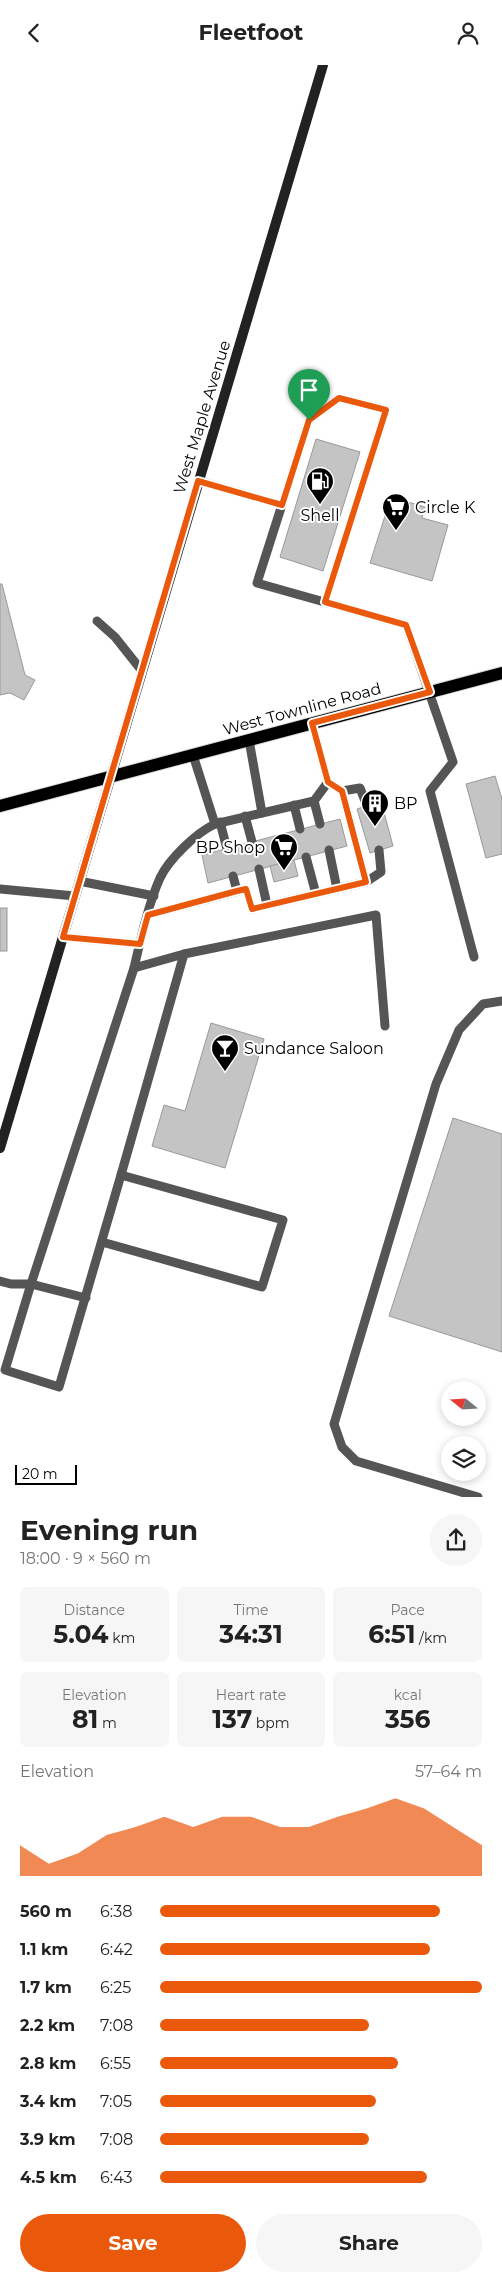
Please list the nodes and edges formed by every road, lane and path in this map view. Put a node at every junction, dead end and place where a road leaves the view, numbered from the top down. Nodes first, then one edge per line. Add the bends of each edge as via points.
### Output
1 (323, 65) edge
2 (198, 481) junction
3 (282, 505) junction
4 (325, 602) junction
5 (98, 621) dead end
6 (142, 671) junction
7 (502, 673) edge
8 (430, 692) junction
9 (312, 723) junction
10 (249, 740) junction
11 (193, 755) junction
12 (110, 777) junction
13 (328, 782) junction
14 (342, 791) junction
15 (314, 801) junction
16 (294, 805) junction
17 (0, 806) edge
18 (366, 806) dead end
19 (262, 813) junction
20 (245, 816) junction
21 (217, 823) junction
22 (320, 824) dead end
23 (300, 829) dead end
24 (252, 842) dead end
25 (227, 849) dead end
26 (328, 850) dead end
27 (379, 850) dead end
28 (306, 857) dead end
29 (259, 869) dead end
30 (233, 876) dead end
31 (79, 881) junction
32 (366, 882) junction
33 (0, 889) edge
34 (337, 889) junction
35 (237, 891) junction
36 (316, 894) junction
37 (75, 896) junction
38 (154, 896) junction
39 (267, 905) junction
40 (148, 915) junction
41 (63, 937) junction
42 (140, 944) junction
43 (184, 954) junction
44 (474, 957) dead end
45 (134, 967) junction
46 (502, 1001) edge
47 (385, 1026) dead end
48 (0, 1148) edge
49 (121, 1175) junction
50 (102, 1242) junction
51 (0, 1281) edge
52 (31, 1284) junction
53 (86, 1297) junction
54 (478, 1497) edge

1 - 2 main road, West Maple Avenue
2 - 3 lane
2 - 6 main road, West Maple Avenue
3 - 4 lane via 257,583
3 - 4 lane via 309,420 339,398 386,410
4 - 8 lane via 406,625
5 - 6 lane
6 - 12 main road, West Maple Avenue
7 - 8 main road, West Townline Road
8 - 9 main road, West Townline Road
8 - 44 lane via 453,762 430,791
9 - 10 main road, West Townline Road
9 - 13 lane
10 - 11 main road, West Townline Road
10 - 19 lane
11 - 12 main road, West Townline Road
11 - 21 lane
12 - 17 main road, West Townline Road
12 - 31 main road, West Maple Avenue
13 - 14 lane
13 - 15 lane
14 - 18 lane via 360,788
14 - 32 lane
15 - 16 lane
15 - 22 lane
16 - 19 lane
16 - 23 lane
19 - 20 lane
20 - 21 lane
20 - 24 lane
21 - 25 lane
21 - 38 lane via 203,829 181,851 160,876
26 - 34 lane
27 - 32 lane via 381,872
28 - 36 lane
29 - 39 lane
30 - 35 lane
31 - 37 main road, West Maple Avenue
31 - 38 lane
32 - 34 lane
33 - 37 lane
34 - 36 lane
35 - 39 lane via 246,889 252,909
35 - 40 lane
36 - 39 lane
37 - 41 main road, West Maple Avenue
38 - 40 lane
40 - 42 lane
41 - 42 lane
41 - 48 main road, West Maple Avenue
42 - 45 lane
43 - 45 lane
43 - 47 lane via 376,915
43 - 49 lane
45 - 52 lane
46 - 54 lane via 482,1004 459,1030 436,1083 334,1424 342,1447 356,1461
49 - 50 lane
49 - 50 lane via 283,1220 262,1287
50 - 53 lane
51 - 52 lane
52 - 53 lane
52 - 53 lane via 5,1370 59,1387

